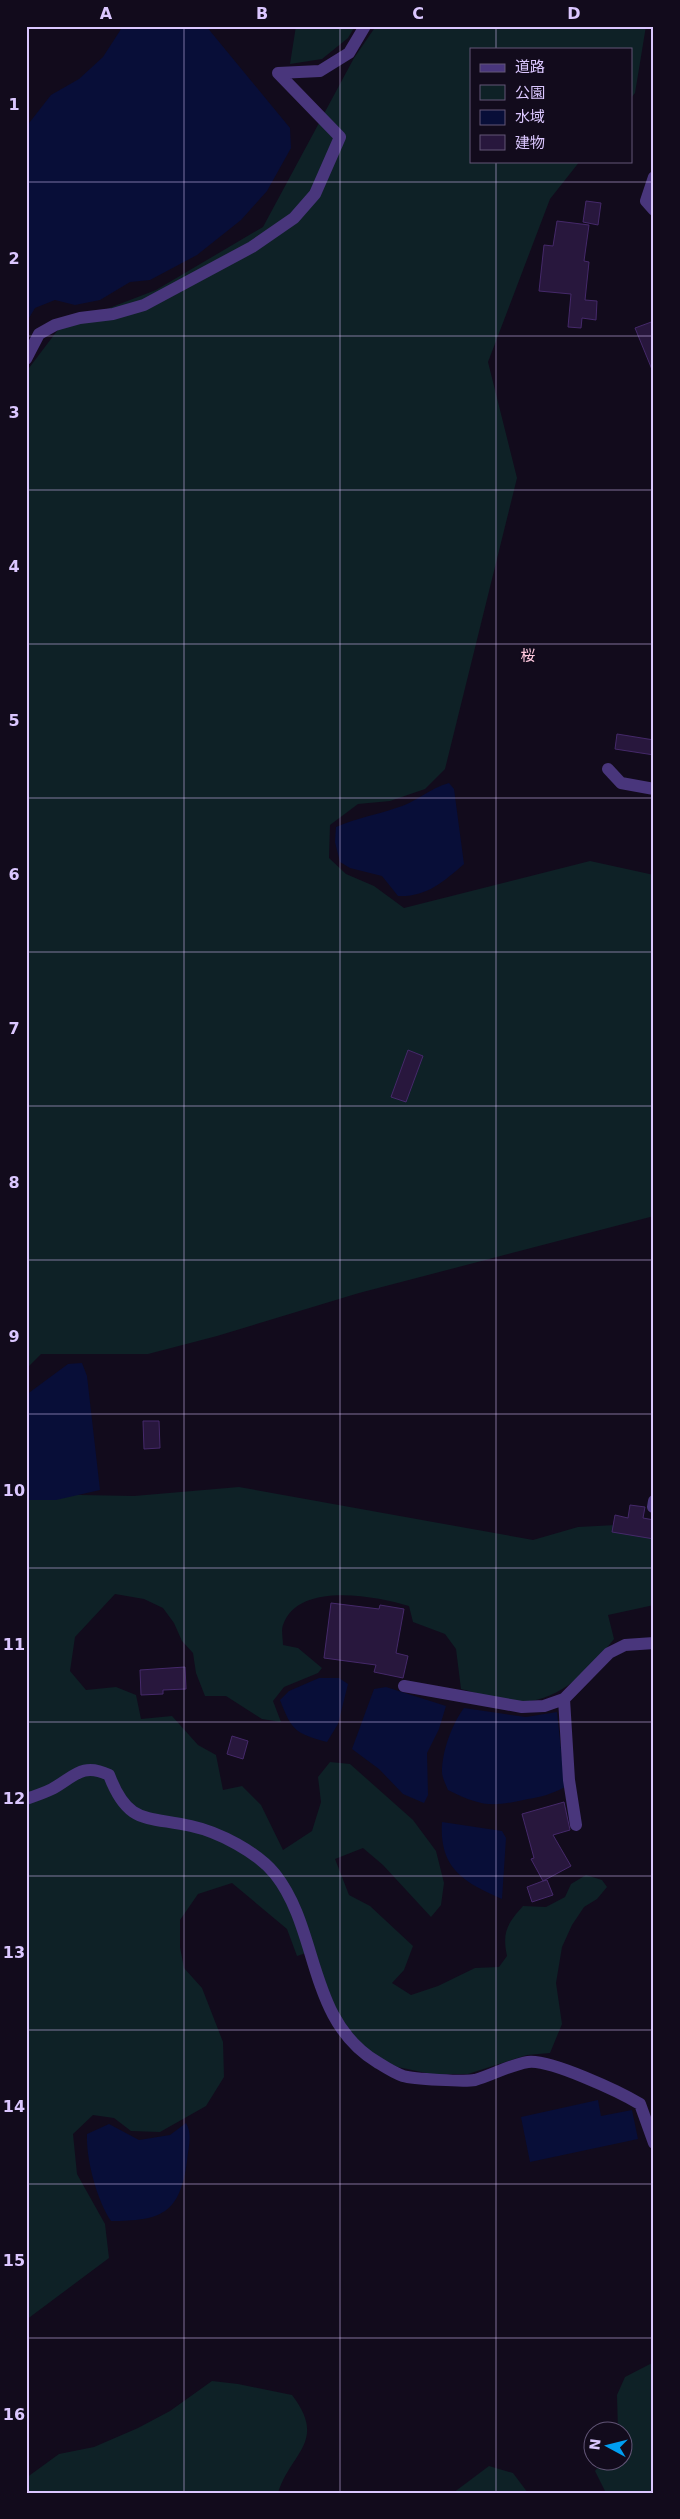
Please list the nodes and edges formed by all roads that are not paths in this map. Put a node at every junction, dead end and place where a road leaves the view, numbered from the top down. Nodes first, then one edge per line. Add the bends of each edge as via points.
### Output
1 (365, 26) edge
2 (654, 177) edge
3 (654, 210) edge
4 (26, 359) edge
5 (608, 769) dead end
6 (654, 789) edge
7 (654, 1643) edge
8 (404, 1686) dead end
9 (564, 1699) junction
10 (26, 1799) edge
11 (576, 1825) dead end
12 (654, 2144) edge

1 - 4 street via 349,53 320,71 278,73 340,137 315,194 294,218 252,247 144,305 55,325 39,334
2 - 3 street via 646,201
5 - 6 street via 621,783
7 - 9 street via 625,1645 609,1653
8 - 9 street via 522,1708 544,1706
9 - 11 street via 569,1780
10 - 12 street via 52,1789 77,1771 97,1769 109,1775 118,1798 141,1818 192,1826 220,1836 268,1865 286,1888 296,1910 318,1982 337,2023 362,2053 385,2067 403,2076 474,2080 502,2068 530,2062 569,2072 620,2092 640,2104

